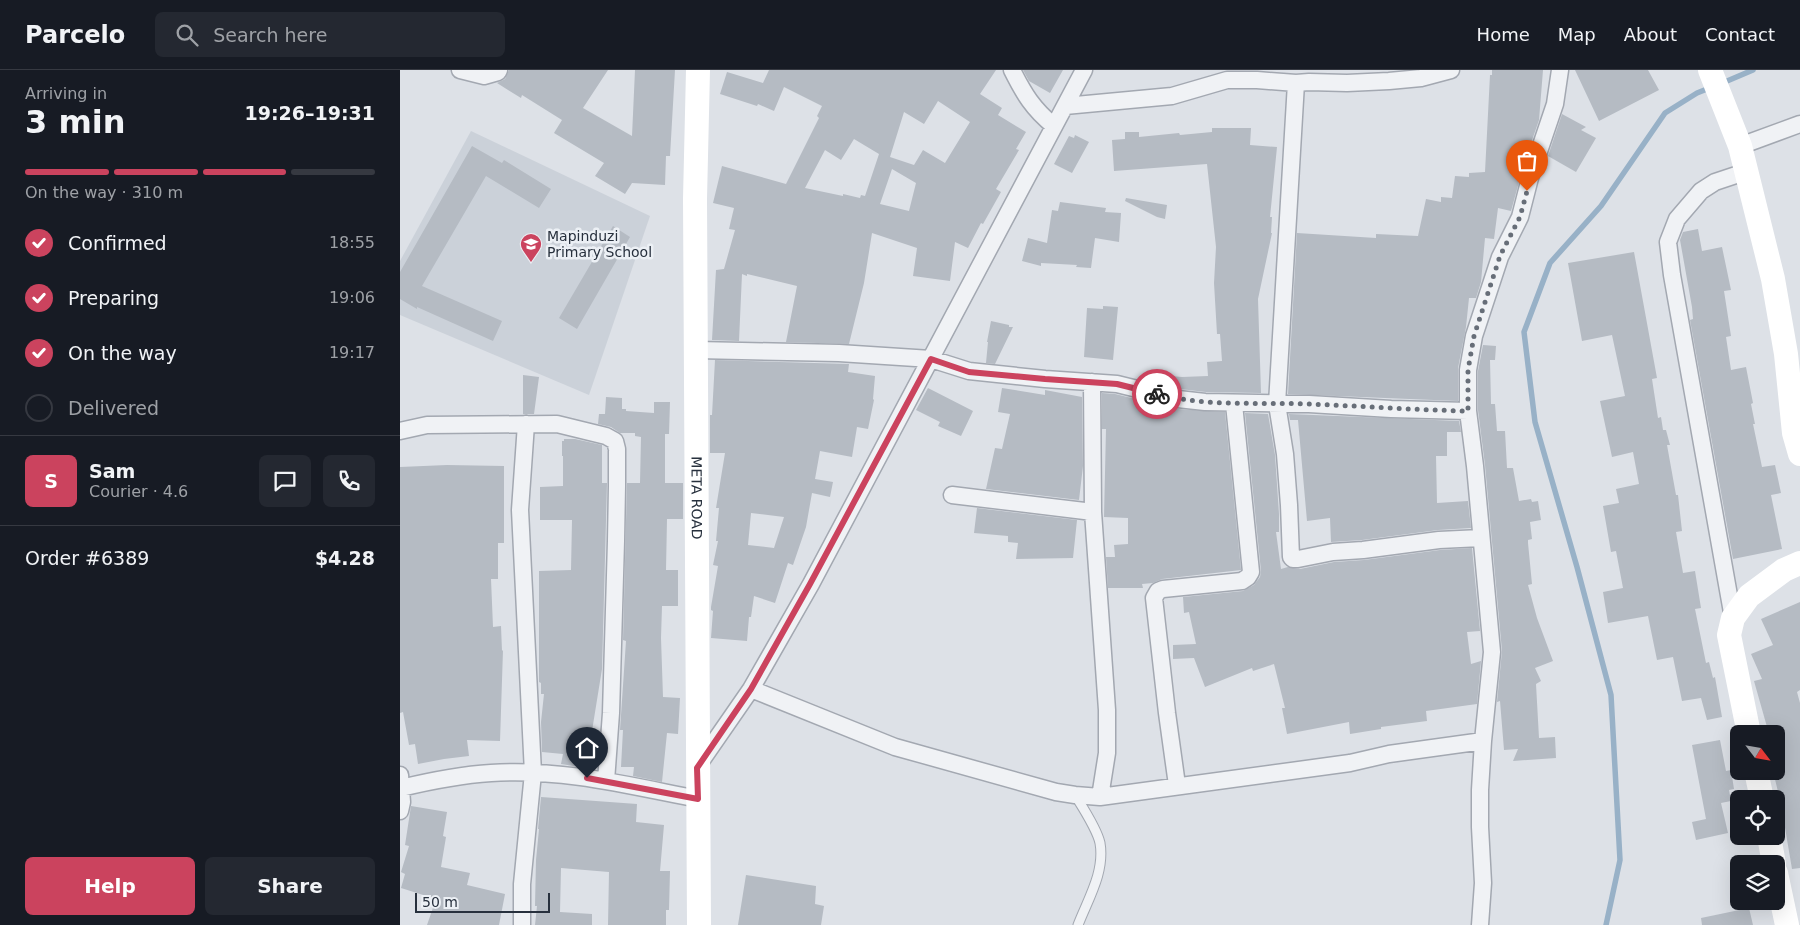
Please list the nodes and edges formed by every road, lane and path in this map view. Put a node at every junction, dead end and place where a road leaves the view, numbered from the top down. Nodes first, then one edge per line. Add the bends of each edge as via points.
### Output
1 (460, 70) edge
2 (499, 70) edge
3 (698, 70) edge
4 (1012, 70) edge
5 (1084, 70) edge
6 (1451, 70) edge
7 (1560, 70) edge
8 (1710, 70) edge
9 (1296, 83) junction
10 (1065, 106) junction
11 (1800, 124) edge
12 (1054, 126) junction
13 (1740, 146) junction
14 (1748, 171) junction
15 (696, 350) junction
16 (931, 359) junction
17 (1092, 382) junction
18 (1234, 404) junction
19 (1277, 404) junction
20 (1468, 411) junction
21 (526, 424) junction
22 (400, 431) edge
23 (1800, 454) edge
24 (952, 495) dead end
25 (1093, 512) junction
26 (1481, 538) junction
27 (1800, 563) edge
28 (1733, 618) junction
29 (751, 689) junction
30 (1747, 725) edge
31 (1483, 741) junction
32 (697, 768) junction
33 (533, 773) junction
34 (606, 781) junction
35 (400, 782) edge
36 (1177, 785) junction
37 (1075, 795) junction
38 (1100, 797) junction
39 (698, 799) junction
40 (400, 811) edge
41 (1785, 910) edge
42 (522, 925) edge
43 (699, 925) edge
44 (1078, 925) edge
45 (1480, 925) edge
46 (1788, 925) edge

1 - 2 street via 484,76
3 - 15 street, META ROAD
4 - 12 street via 1038,113
5 - 10 street
6 - 9 street via 1421,78 1389,81
7 - 20 street via 1555,104 1520,217 1500,256 1474,336 1468,370
8 - 13 street
9 - 10 street via 1226,80 1172,96
9 - 19 street
10 - 12 street
11 - 13 street
12 - 16 street
13 - 14 street
14 - 23 street via 1773,279 1786,354 1794,433
14 - 28 street via 1715,182 1701,191 1677,219 1668,242
15 - 16 street
15 - 32 street, META ROAD
16 - 17 street via 969,372
16 - 29 street
17 - 18 street via 1128,386 1178,399
17 - 25 street
18 - 19 street
18 - 36 street via 1251,572 1242,581 1158,590 1154,598
19 - 20 street
19 - 26 street via 1285,454 1293,559 1439,540
20 - 26 street
21 - 22 street via 427,425
21 - 33 street via 520,510
21 - 34 street via 557,424 606,436 615,442 617,450 611,713
24 - 25 street
25 - 38 street via 1107,710 1107,753
26 - 31 street via 1492,652
27 - 28 street via 1784,570 1749,596
28 - 30 street via 1729,635
29 - 32 street
29 - 37 street via 895,747
31 - 36 street via 1350,763
31 - 45 street
32 - 39 street, META ROAD
33 - 34 street
33 - 35 street via 492,773
33 - 42 street via 522,884
34 - 39 street
35 - 40 street
36 - 38 street
37 - 38 street
37 - 44 lane via 1100,842 1101,868
39 - 43 street, META ROAD
41 - 46 street

